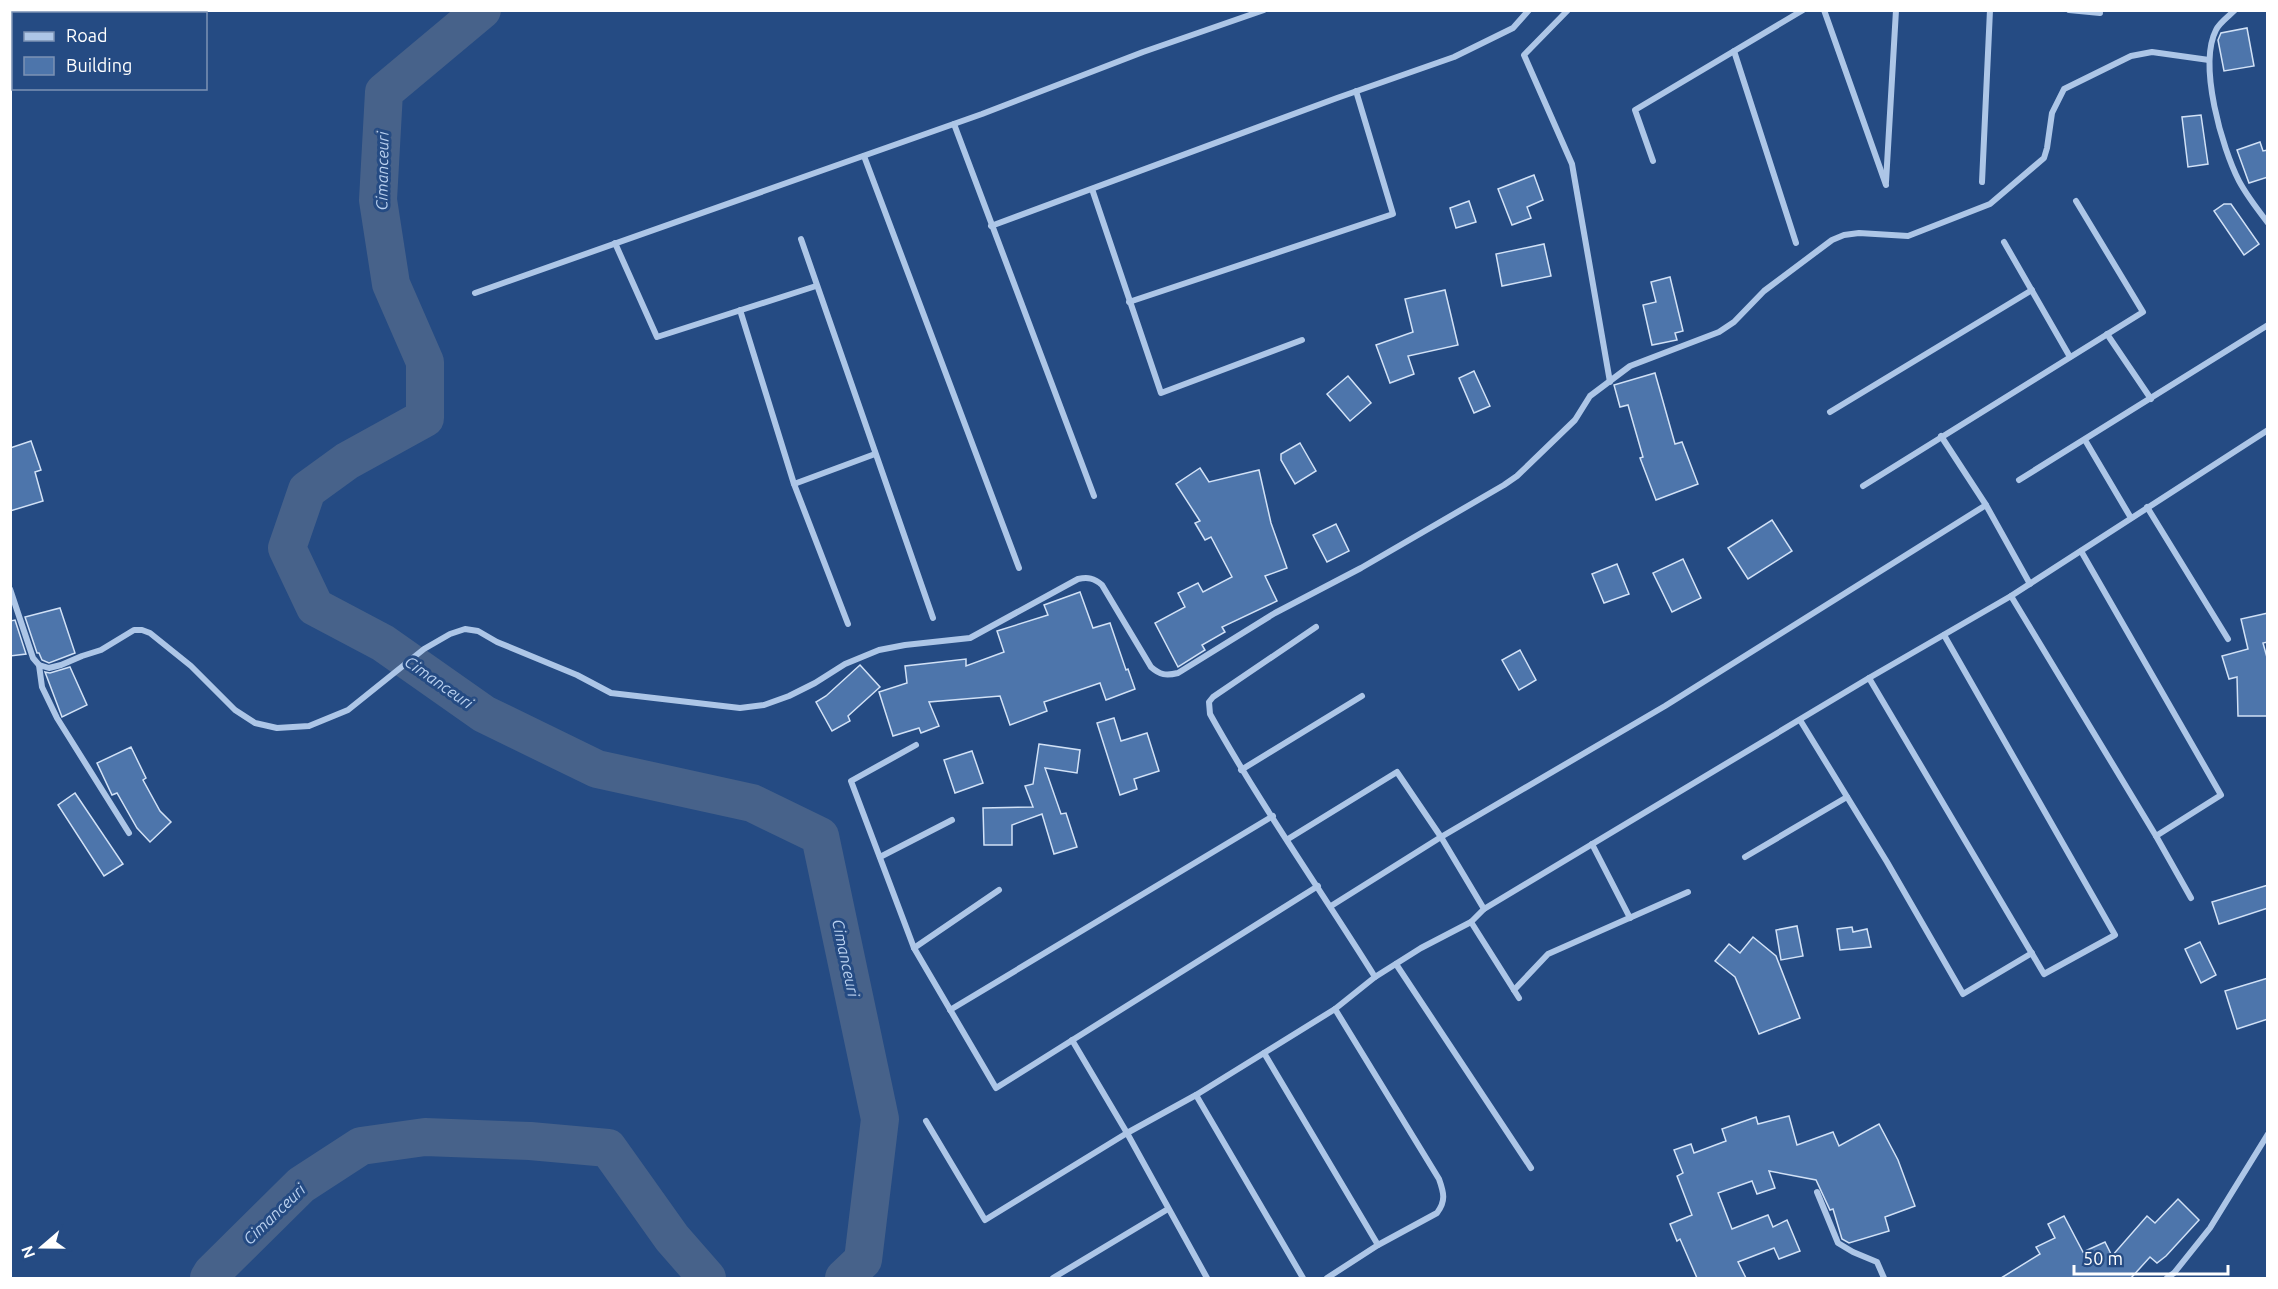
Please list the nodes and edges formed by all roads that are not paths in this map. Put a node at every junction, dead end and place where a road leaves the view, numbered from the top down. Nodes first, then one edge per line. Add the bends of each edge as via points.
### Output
1 (1264, 10) edge
2 (1529, 10) edge
3 (1568, 10) edge
4 (1803, 10) edge
5 (1824, 10) edge
6 (1896, 10) edge
7 (1990, 10) edge
8 (2069, 10) edge
9 (2235, 10) edge
10 (2100, 13) dead end
11 (1734, 51) junction
12 (2209, 60) junction
13 (1356, 91) junction
14 (954, 124) junction
15 (864, 156) junction
16 (1653, 161) dead end
17 (1982, 182) dead end
18 (1092, 189) junction
19 (2076, 201) dead end
20 (2268, 223) edge
21 (991, 225) junction
22 (801, 238) dead end
23 (2004, 242) dead end
24 (615, 243) junction
25 (1796, 243) dead end
26 (816, 286) junction
27 (2032, 290) junction
28 (475, 293) dead end
29 (1129, 302) junction
30 (740, 310) junction
31 (2268, 325) edge
32 (2107, 334) junction
33 (1302, 340) dead end
34 (2070, 357) junction
35 (1610, 382) junction
36 (2151, 399) junction
37 (1830, 412) dead end
38 (2268, 430) edge
39 (1941, 436) junction
40 (2085, 440) junction
41 (876, 454) junction
42 (2019, 480) dead end
43 (794, 484) junction
44 (1863, 486) dead end
45 (1094, 496) dead end
46 (1986, 505) junction
47 (2147, 507) junction
48 (2132, 518) junction
49 (2081, 551) junction
50 (1019, 568) dead end
51 (2030, 584) junction
52 (10, 589) edge
53 (2011, 596) junction
54 (933, 618) dead end
55 (848, 624) dead end
56 (1316, 627) dead end
57 (1944, 635) junction
58 (2228, 639) dead end
59 (39, 665) junction
60 (1869, 678) junction
61 (1362, 696) dead end
62 (1800, 720) junction
63 (916, 745) dead end
64 (1241, 770) junction
65 (1847, 797) junction
66 (1273, 816) junction
67 (952, 820) dead end
68 (129, 833) dead end
69 (2156, 836) junction
70 (1441, 837) junction
71 (1287, 838) junction
72 (1592, 844) junction
73 (880, 857) junction
74 (1745, 857) dead end
75 (1318, 886) junction
76 (999, 890) dead end
77 (1688, 892) dead end
78 (2191, 898) dead end
79 (1331, 906) junction
80 (1484, 909) junction
81 (1630, 918) junction
82 (1471, 922) junction
83 (914, 948) junction
84 (2032, 953) junction
85 (1396, 964) junction
86 (1375, 976) junction
87 (1514, 990) junction
88 (1519, 998) dead end
89 (1335, 1009) junction
90 (950, 1010) junction
91 (1072, 1040) junction
92 (1264, 1053) junction
93 (1196, 1095) junction
94 (926, 1121) dead end
95 (1127, 1133) junction
96 (2268, 1134) edge
97 (1531, 1168) dead end
98 (1817, 1192) dead end
99 (1168, 1209) junction
100 (1378, 1245) junction
101 (1053, 1278) edge
102 (1206, 1278) edge
103 (1303, 1278) edge
104 (1327, 1278) edge
105 (1884, 1278) edge
106 (2167, 1278) edge

1 - 14 street
2 - 13 street via 1513,28 1454,57
3 - 35 street via 1524,55 1572,164
4 - 11 street
5 - 6 street via 1886,185
7 - 17 street
8 - 10 street
9 - 12 street via 2216,29
11 - 16 street via 1635,110
11 - 25 street
12 - 20 street via 2215,105 2239,181
12 - 35 street via 2152,52 2131,56 2064,89 2052,113 2044,158 1989,204 1908,236 1859,233 1832,240 1764,291 1719,332 1630,366
13 - 18 street
13 - 29 street via 1393,213
14 - 15 street
14 - 21 street
15 - 24 street
15 - 50 street
18 - 21 street
18 - 29 street
19 - 32 street via 2143,312
21 - 45 street
22 - 26 street
23 - 27 street
24 - 28 street
24 - 30 street via 657,337
26 - 30 street
26 - 41 street
27 - 34 street
27 - 37 street
29 - 33 street via 1161,393
30 - 43 street
31 - 36 street
32 - 34 street
32 - 36 street
34 - 39 street
35 - 59 street via 1590,396 1575,420 1504,485 1168,676 1151,668 1102,585 1085,578 976,636 879,650 845,664 789,696 765,705 740,708 611,693 478,631 465,629 424,649 357,703 309,726 277,728 255,723 191,666 142,630 134,630 100,651 61,665
36 - 40 street
38 - 47 street
39 - 44 street
39 - 46 street
40 - 42 street
40 - 48 street
41 - 43 street
41 - 54 street
43 - 55 street
46 - 51 street
46 - 70 street via 1665,706
47 - 48 street
47 - 58 street
48 - 49 street
49 - 51 street
49 - 69 street via 2221,795
51 - 53 street
52 - 59 street via 33,658
53 - 57 street
53 - 69 street
56 - 64 street via 1209,702 1209,714
57 - 60 street
57 - 84 street via 2115,935 2044,974
59 - 68 street via 42,687 57,718
60 - 62 street
60 - 84 street
61 - 64 street
62 - 65 street
62 - 72 street
63 - 73 street via 851,781
64 - 66 street
65 - 74 street
65 - 84 street via 1963,994
66 - 71 street
66 - 90 street
67 - 73 street
69 - 78 street
70 - 71 street via 1397,772
70 - 79 street
70 - 80 street
71 - 75 street
72 - 80 street
72 - 81 street
73 - 83 street
75 - 79 street
75 - 91 street
76 - 83 street
77 - 81 street
79 - 86 street
80 - 82 street
81 - 87 street via 1548,954
82 - 85 street
82 - 87 street
83 - 90 street
85 - 86 street
85 - 97 street
86 - 89 street
87 - 88 street
89 - 92 street
89 - 100 street via 1444,1193 1437,1213
90 - 91 street via 996,1088
91 - 95 street
92 - 93 street
92 - 100 street
93 - 95 street
93 - 103 street
94 - 95 street via 985,1220
95 - 99 street
96 - 106 street via 2210,1228
98 - 105 street via 1838,1244 1877,1262
99 - 101 street
99 - 102 street
100 - 104 street

